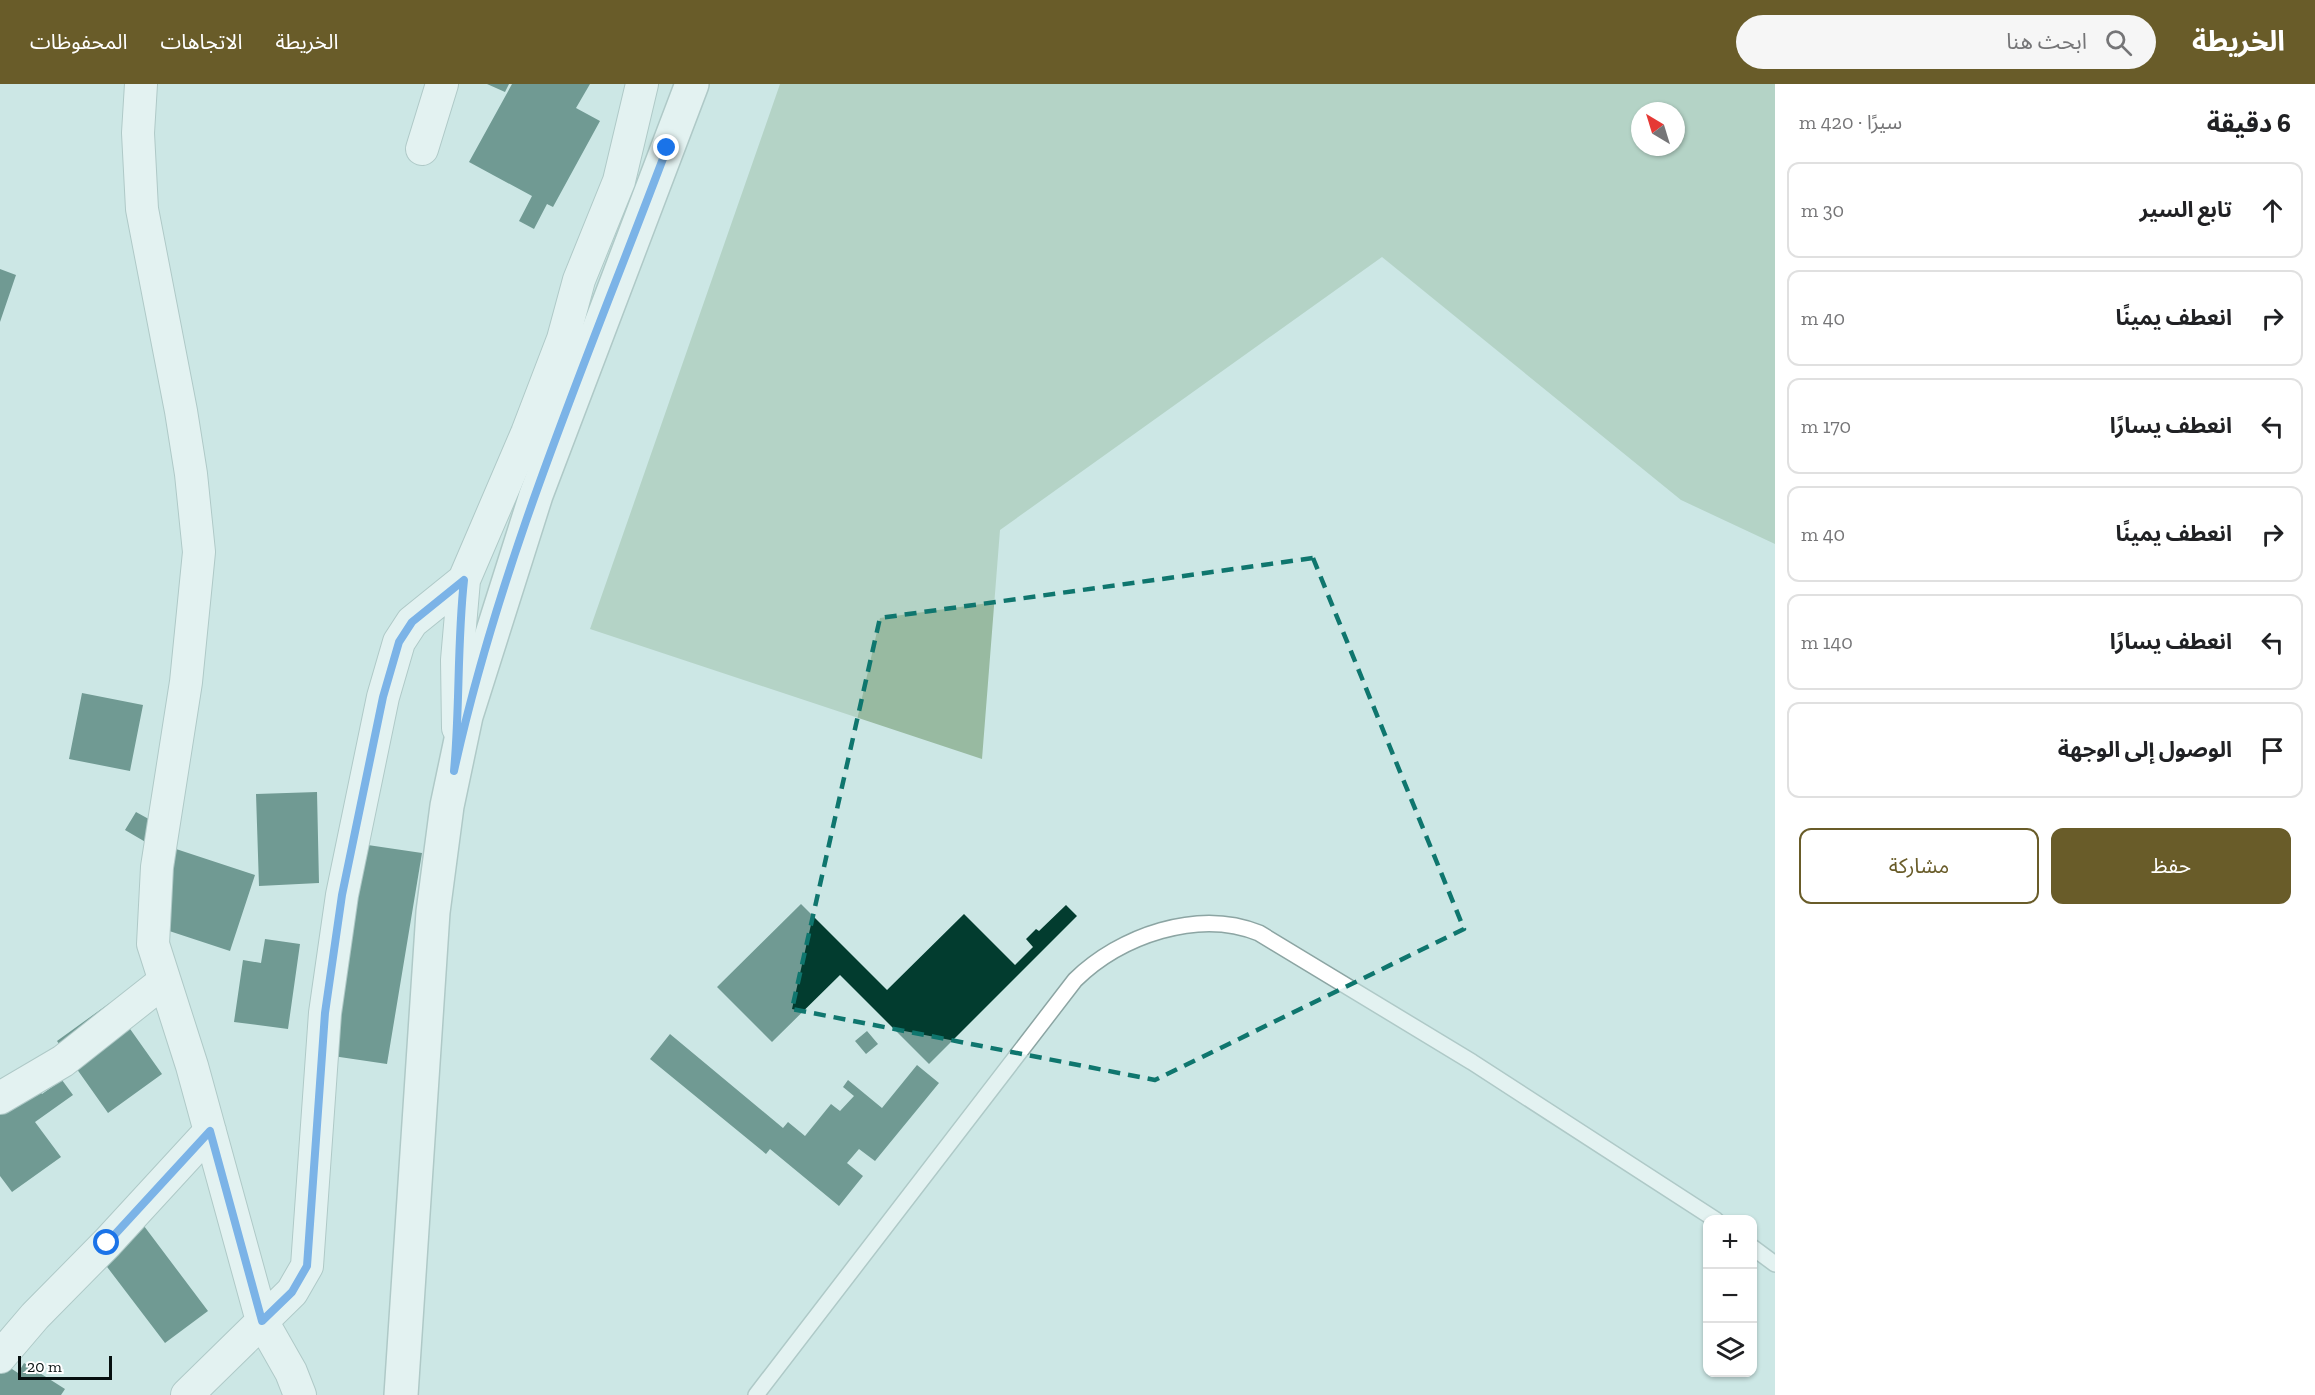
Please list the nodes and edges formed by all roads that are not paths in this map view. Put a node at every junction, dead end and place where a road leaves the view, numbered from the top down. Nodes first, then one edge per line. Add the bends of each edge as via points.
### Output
1 (141, 84) edge
2 (442, 84) edge
3 (642, 84) edge
4 (692, 84) edge
5 (422, 149) dead end
6 (464, 580) junction
7 (454, 771) junction
8 (163, 982) junction
9 (0, 1098) edge
10 (210, 1131) junction
11 (1708, 1215) edge
12 (1757, 1251) edge
13 (1775, 1264) edge
14 (262, 1321) junction
15 (0, 1357) edge
16 (187, 1395) edge
17 (300, 1395) edge
18 (401, 1395) edge
19 (756, 1395) edge

1 - 8 street via 138,133 142,209 166,319 199,552 186,682 153,912 153,944
2 - 5 street
3 - 6 street via 619,182 579,280 527,433
4 - 7 main road via 536,495 466,716
6 - 7 street
6 - 14 street via 412,622 399,642 383,697 342,895 325,1013 307,1266 292,1292
7 - 18 main road via 434,912
8 - 9 street via 63,1061
8 - 10 street
10 - 14 street
10 - 15 street
11 - 19 lane via 1472,1062 1258,933 1227,924 1184,926 1119,947 1075,980
12 - 13 lane
14 - 16 street
14 - 17 street

